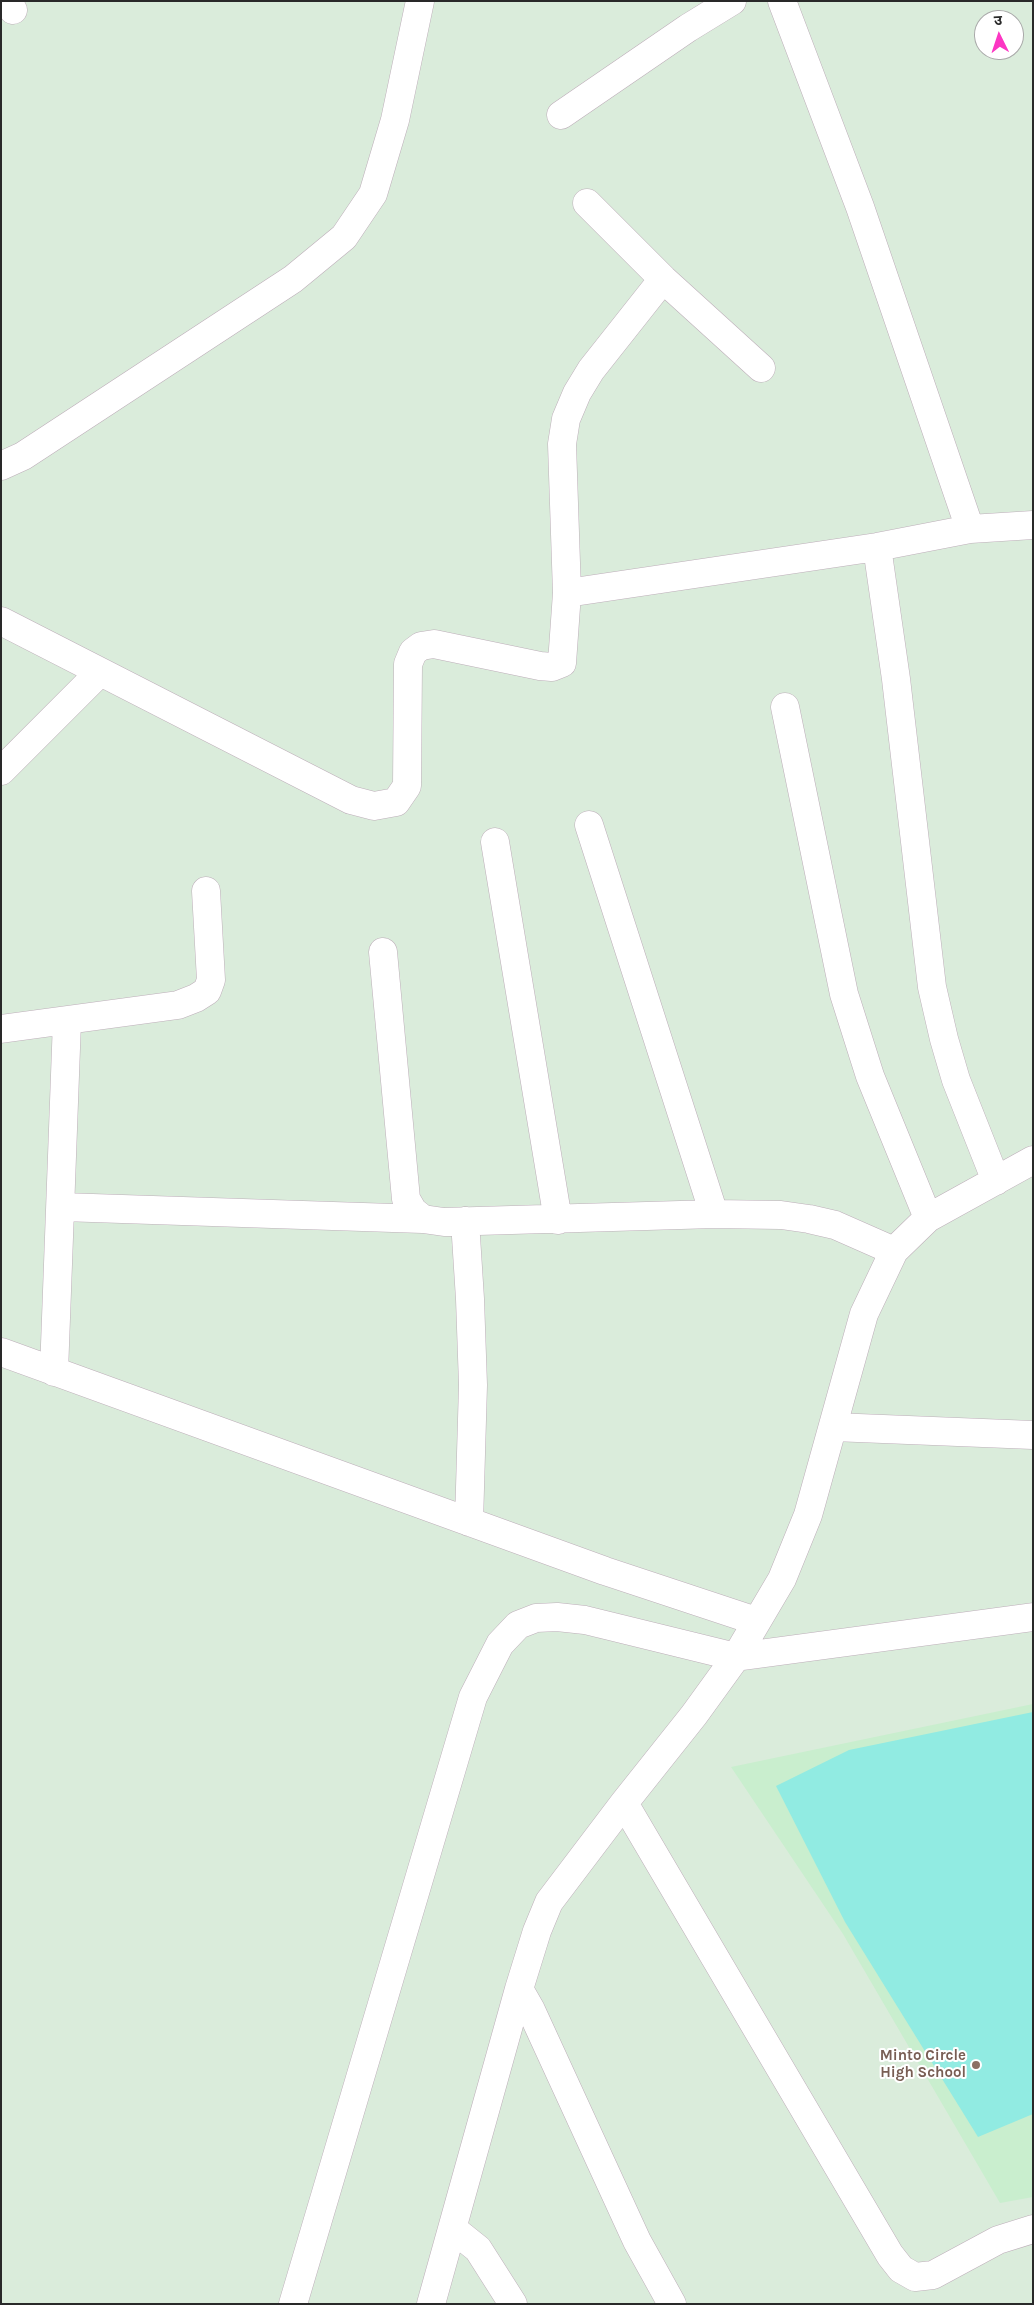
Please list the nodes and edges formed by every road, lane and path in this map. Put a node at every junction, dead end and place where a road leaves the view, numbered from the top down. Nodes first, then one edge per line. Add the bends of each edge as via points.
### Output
1 (420, 1) edge
2 (732, 1) edge
3 (782, 1) edge
4 (561, 115) dead end
5 (587, 203) dead end
6 (664, 279) junction
7 (761, 368) dead end
8 (1, 466) edge
9 (1033, 525) edge
10 (970, 529) junction
11 (877, 547) junction
12 (567, 593) junction
13 (1, 622) edge
14 (99, 673) junction
15 (785, 707) dead end
16 (1, 770) edge
17 (589, 825) dead end
18 (495, 842) dead end
19 (206, 891) dead end
20 (383, 952) dead end
21 (67, 1021) junction
22 (1, 1029) edge
23 (1033, 1160) edge
24 (996, 1181) junction
25 (62, 1207) junction
26 (714, 1214) junction
27 (928, 1218) junction
28 (423, 1219) junction
29 (558, 1220) junction
30 (465, 1222) junction
31 (894, 1250) junction
32 (1, 1352) edge
33 (54, 1372) junction
34 (833, 1427) junction
35 (1033, 1435) edge
36 (469, 1522) junction
37 (1033, 1617) edge
38 (756, 1621) junction
39 (736, 1657) junction
40 (624, 1803) junction
41 (519, 1989) junction
42 (453, 2229) junction
43 (1033, 2229) edge
44 (293, 2304) edge
45 (431, 2304) edge
46 (513, 2304) edge
47 (672, 2304) edge

1 - 8 street via 395,120 373,194 344,237 285,284 23,456
2 - 4 street
3 - 10 street via 860,207
5 - 6 street
6 - 7 street
6 - 12 street via 591,370 566,419 562,444
9 - 10 street
10 - 11 street
11 - 12 street
11 - 24 street via 932,987 956,1080
12 - 14 street via 562,663 552,667 434,644 413,652 408,664 407,786 396,802 374,806 351,800
13 - 14 street
14 - 16 street
15 - 27 street via 844,994 870,1076
17 - 26 street
18 - 29 street
19 - 21 street via 212,980 207,991 178,1005
20 - 28 street via 406,1199
21 - 22 street
21 - 25 street
23 - 24 street
24 - 27 street
25 - 28 street
25 - 33 street
26 - 29 street
26 - 31 street via 781,1215 809,1219
27 - 31 street
28 - 30 street
29 - 30 street
30 - 36 street via 472,1350
31 - 34 street via 864,1314
32 - 33 street
33 - 36 street
34 - 35 street
34 - 38 street via 808,1515 782,1579
36 - 38 street
37 - 39 street
38 - 39 street
39 - 40 street
39 - 44 street via 586,1620 557,1617 536,1618 518,1625 500,1644 472,1697
40 - 41 street via 549,1902
40 - 43 street via 901,2269 915,2277 933,2275 998,2240
41 - 42 street
41 - 47 street via 637,2241
42 - 45 street
42 - 46 street via 478,2249

